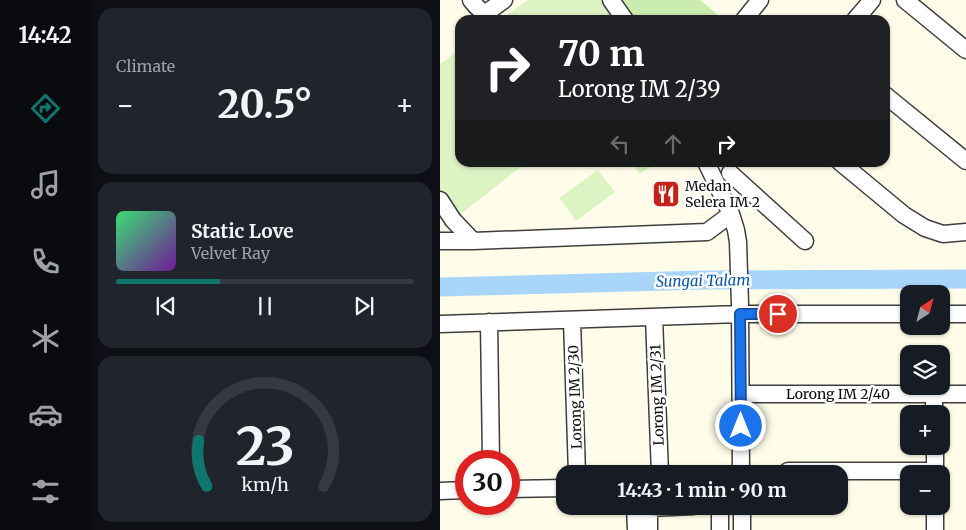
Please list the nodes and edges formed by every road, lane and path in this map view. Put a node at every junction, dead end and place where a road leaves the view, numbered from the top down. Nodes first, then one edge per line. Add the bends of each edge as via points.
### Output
1 (471, 0) edge
2 (504, 0) edge
3 (611, 0) edge
4 (760, 0) edge
5 (872, 0) edge
6 (905, 0) edge
7 (622, 15) edge
8 (748, 15) edge
9 (860, 15) edge
10 (966, 50) edge
11 (890, 99) edge
12 (966, 161) edge
13 (708, 167) edge
14 (846, 167) edge
15 (734, 168) edge
16 (718, 187) junction
17 (440, 200) edge
18 (731, 214) junction
19 (966, 232) edge
20 (440, 241) edge
21 (473, 241) junction
22 (805, 241) dead end
23 (740, 309) junction
24 (900, 314) edge
25 (950, 314) edge
26 (966, 314) edge
27 (654, 317) junction
28 (572, 320) junction
29 (489, 322) junction
30 (440, 324) edge
31 (741, 394) junction
32 (900, 394) edge
33 (950, 394) edge
34 (966, 394) edge
35 (491, 450) edge
36 (577, 465) edge
37 (660, 465) edge
38 (741, 465) edge
39 (848, 471) edge
40 (900, 472) edge
41 (556, 488) edge
42 (520, 489) edge
43 (455, 490) edge
44 (440, 491) edge
45 (641, 515) edge
46 (646, 515) edge
47 (720, 515) edge
48 (742, 515) edge
49 (935, 515) edge
50 (636, 530) edge
51 (650, 530) edge
52 (720, 530) edge
53 (742, 530) edge
54 (935, 530) edge

1 - 2 street via 482,12
3 - 7 street
4 - 8 street
5 - 9 street
6 - 10 street
11 - 12 street
13 - 16 street
14 - 19 street via 904,215 925,228 943,234
15 - 16 street
15 - 22 street
16 - 18 street
17 - 21 street
18 - 21 street via 707,232
18 - 23 street via 738,242
20 - 21 street
23 - 24 street
23 - 27 street
23 - 31 street
25 - 26 street
27 - 28 street
27 - 37 street, Lorong IM 2/31
28 - 29 street
28 - 36 street, Lorong IM 2/30
29 - 30 street
29 - 35 street
31 - 32 street, Lorong IM 2/40
31 - 38 street
33 - 34 street, Lorong IM 2/40
39 - 40 street
41 - 42 street
43 - 44 street
45 - 50 street
46 - 51 street
47 - 52 street
48 - 53 street
49 - 54 street

